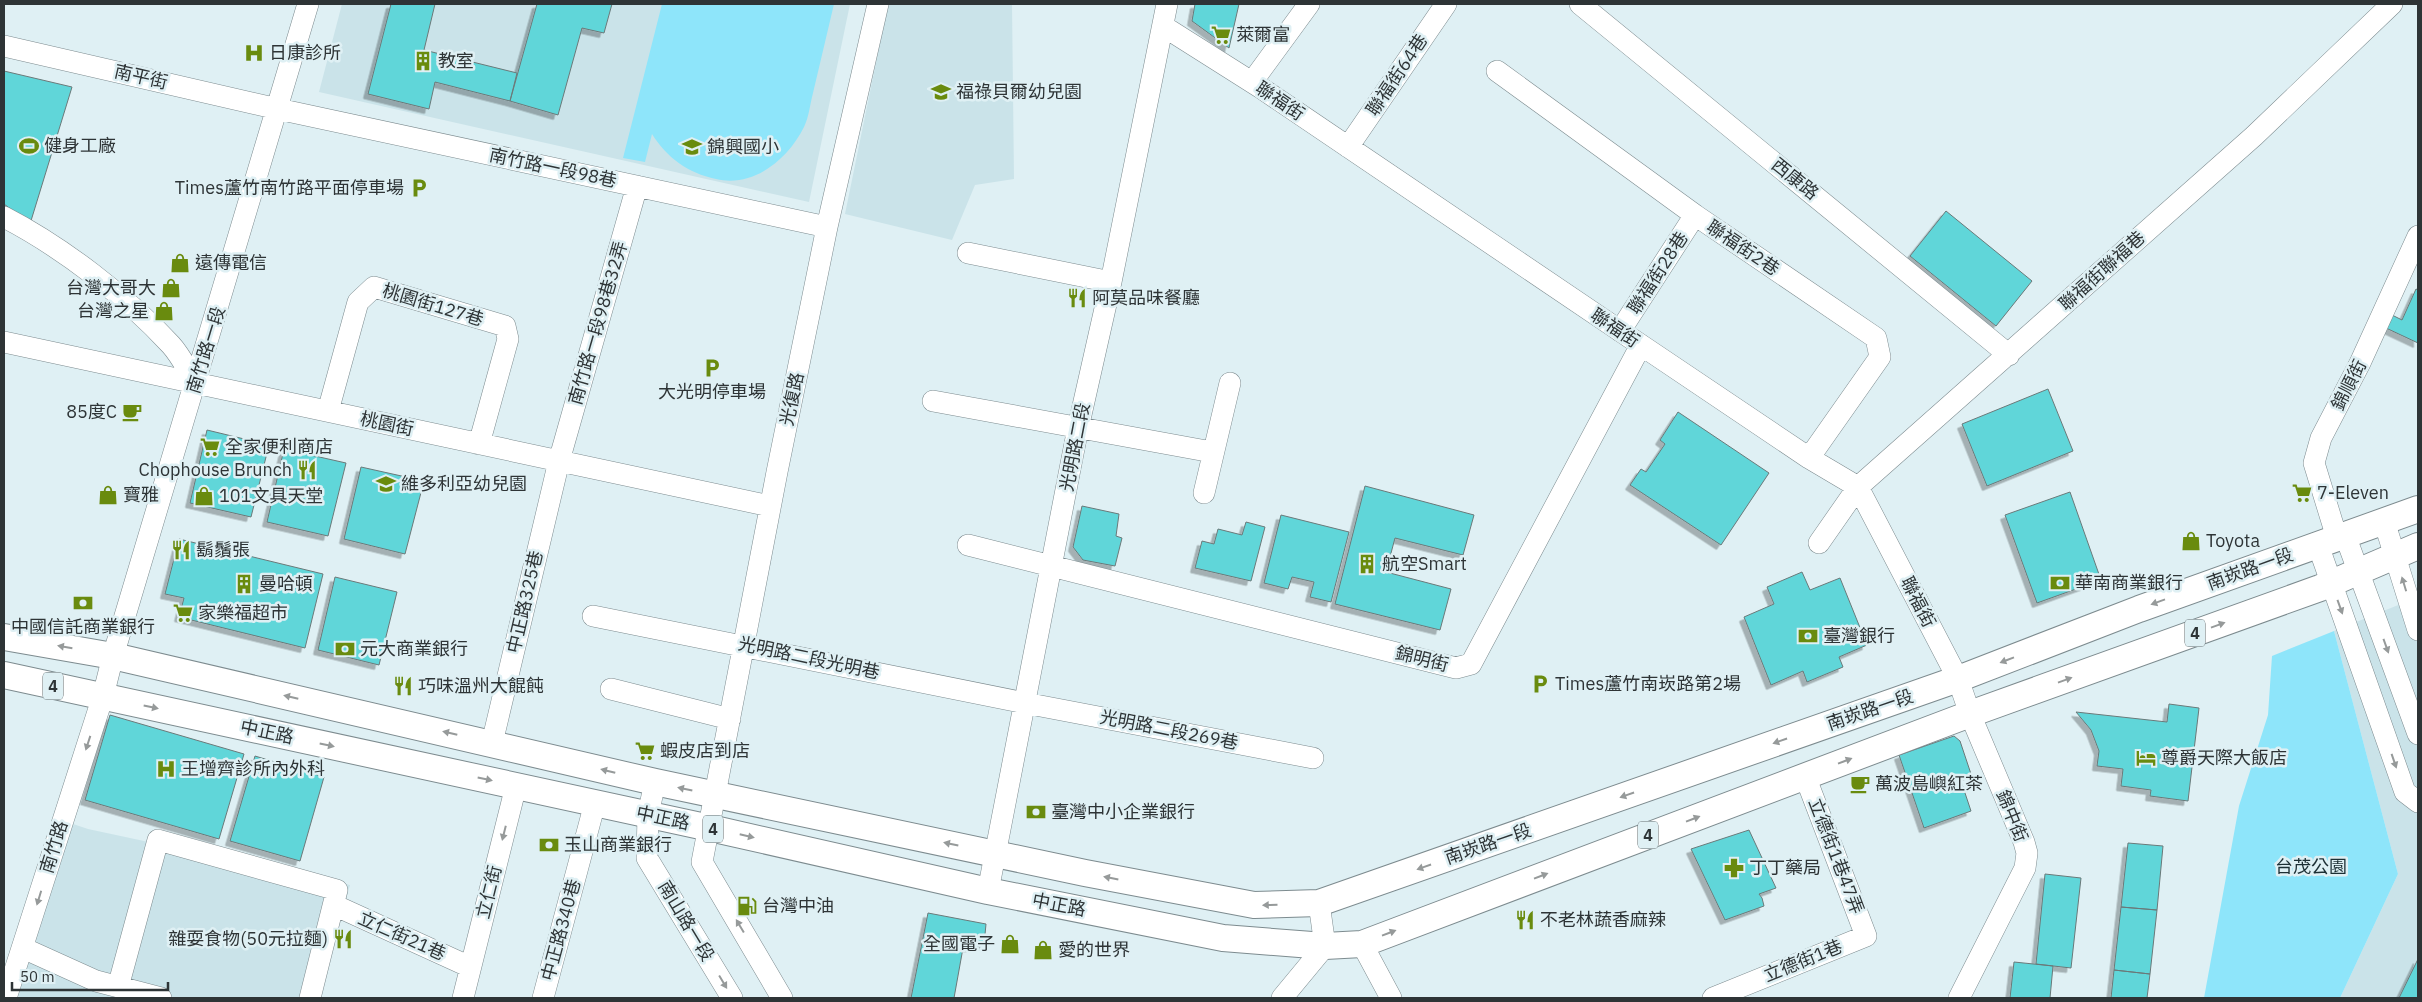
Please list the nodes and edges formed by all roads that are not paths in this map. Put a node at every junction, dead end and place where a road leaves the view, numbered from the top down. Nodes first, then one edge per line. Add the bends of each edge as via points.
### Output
1 (308, 4) edge
2 (878, 4) edge
3 (1167, 4) edge
4 (1309, 4) edge
5 (1446, 4) edge
6 (1580, 4) edge
7 (2392, 4) edge
8 (1163, 26) junction
9 (4, 46) edge
10 (1497, 71) dead end
11 (1252, 82) junction
12 (278, 108) junction
13 (1348, 147) junction
14 (637, 186) junction
15 (1695, 215) junction
16 (4, 217) edge
17 (827, 226) junction
18 (2418, 236) edge
19 (968, 253) dead end
20 (1111, 282) junction
21 (1620, 331) junction
22 (4, 342) edge
23 (1641, 345) junction
24 (2009, 355) junction
25 (196, 383) junction
26 (1230, 383) dead end
27 (933, 401) dead end
28 (328, 411) junction
29 (1078, 428) junction
30 (479, 444) junction
31 (1212, 452) junction
32 (1809, 458) junction
33 (559, 461) junction
34 (1858, 487) junction
35 (1204, 493) dead end
36 (770, 506) junction
37 (2418, 509) edge
38 (2384, 521) junction
39 (2333, 539) junction
40 (1819, 543) dead end
41 (968, 545) dead end
42 (2407, 550) edge
43 (1051, 567) junction
44 (2331, 583) junction
45 (593, 616) dead end
46 (2418, 630) edge
47 (4, 637) edge
48 (745, 645) junction
49 (112, 656) junction
50 (4, 675) edge
51 (1958, 679) junction
52 (611, 689) dead end
53 (103, 696) junction
54 (1024, 703) junction
55 (1970, 714) junction
56 (730, 719) junction
57 (2418, 734) edge
58 (492, 743) junction
59 (1313, 758) dead end
60 (1805, 776) junction
61 (655, 782) junction
62 (516, 786) junction
63 (714, 795) junction
64 (595, 803) junction
65 (2417, 805) edge
66 (648, 815) junction
67 (708, 828) junction
68 (996, 854) junction
69 (988, 891) junction
70 (336, 898) junction
71 (1319, 903) junction
72 (1866, 936) joint
73 (1362, 944) junction
74 (1325, 946) junction
75 (23, 948) junction
76 (470, 967) junction
77 (118, 987) junction
78 (1759, 989) edge
79 (6, 998) edge
80 (161, 998) edge
81 (310, 998) edge
82 (464, 998) edge
83 (543, 998) edge
84 (732, 998) edge
85 (782, 998) edge
86 (1282, 998) edge
87 (1391, 998) edge
88 (1713, 998) edge
89 (1959, 998) edge

1 - 12 street, 南竹路一段
2 - 17 street, 光復路
3 - 8 street, 光明路二段
4 - 11 street
5 - 13 street, 聯福街64巷
6 - 24 street, 西康路
7 - 24 street, 聯福街聯福巷 via 2254,136
8 - 11 street, 聯福街
8 - 20 street, 光明路二段
9 - 12 street, 南平街
10 - 15 street, 聯福街2巷
11 - 13 street, 聯福街
12 - 14 street, 南竹路一段98巷
12 - 25 street, 南竹路一段
13 - 21 street, 聯福街
14 - 17 street, 南竹路一段98巷
14 - 33 street, 南竹路一段98巷32弄
15 - 21 street, 聯福街28巷
15 - 32 street, 聯福街2巷 via 1876,338 1880,357
16 - 25 street via 38,235 137,312 172,346
17 - 36 street, 光復路
18 - 39 street, 錦順街 via 2316,452 2314,463
19 - 20 street
20 - 29 street, 光明路二段
21 - 23 street, 聯福街
22 - 25 street, 桃園街
23 - 32 street, 聯福街
23 - 43 street, 錦明街 via 1470,664 1456,668
24 - 34 street, 聯福街聯福巷
25 - 28 street, 桃園街
25 - 49 street, 南竹路一段
26 - 31 street
27 - 29 street
28 - 30 street, 桃園街
28 - 30 street, 桃園街127巷 via 358,302 374,287 505,326 508,339
29 - 31 street
29 - 43 street, 光明路二段
30 - 33 street, 桃園街
31 - 35 street
32 - 34 street, 聯福街
33 - 36 street, 桃園街
33 - 58 street, 中正路325巷
34 - 40 street, 聯福街聯福巷
34 - 51 street, 聯福街
36 - 48 street, 光復路
37 - 38 main road, 南崁路一段 / 4
38 - 39 main road, 南崁路一段 / 4
38 - 42 street
39 - 44 street
39 -> 51 main road, 南崁路一段 / 4
39 -> 57 street
41 - 43 street, 錦明街
42 - 44 main road, 4
46 -> 42 street
43 - 54 street, 光明路二段
55 -> 44 main road, 4
44 -> 65 street via 2405,792
45 - 48 street, 光明路二段光明巷
49 -> 47 main road, 中正路 / 4
48 - 54 street, 光明路二段光明巷
48 - 56 street, 光復路
49 - 53 street, 南竹路一段
58 -> 49 main road, 中正路 / 4
50 - 53 main road, 中正路 / 4
51 - 55 street, 聯福街
51 -> 71 main road, 南崁路一段 / 4
52 - 56 street
53 -> 62 main road, 中正路 / 4
53 -> 75 street, 南竹路
54 - 59 street, 光明路二段269巷
54 - 68 street, 光明路二段
60 -> 55 main road, 4
55 - 89 street, 錦中街 via 2026,852 2025,868
56 - 63 street, 光復路
61 -> 58 main road, 中正路 / 4
60 - 72 street, 立德街1巷47弄
73 -> 60 main road, 4
63 -> 61 main road, 中正路 / 4
61 - 66 street, 南山路一段
62 - 64 main road, 中正路 / 4
62 -> 76 street, 立仁街
63 - 67 street
68 -> 63 main road, 中正路 / 4
64 - 66 main road, 中正路 / 4
64 - 83 street, 中正路340巷
66 - 67 main road, 中正路 / 4
66 -> 84 street, 南山路一段 via 647,858
67 -> 69 main road, 中正路 / 4
85 -> 67 street via 702,862
68 - 69 street, 光明路二段
71 -> 68 main road, 中正路 / 4 via 1254,906
69 - 74 main road, 中正路 / 4 via 1223,938
70 - 76 street, 立仁街21巷
70 - 77 street via 158,840
70 - 81 street, 立仁街21巷
71 - 74 street
72 - 78 street, 立德街1巷
73 - 74 main road, 4
73 - 87 street
74 - 86 street
75 - 77 street via 96,981
75 - 79 street, 南竹路
76 - 82 street, 立仁街
77 - 80 street
78 - 88 street, 立德街1巷

